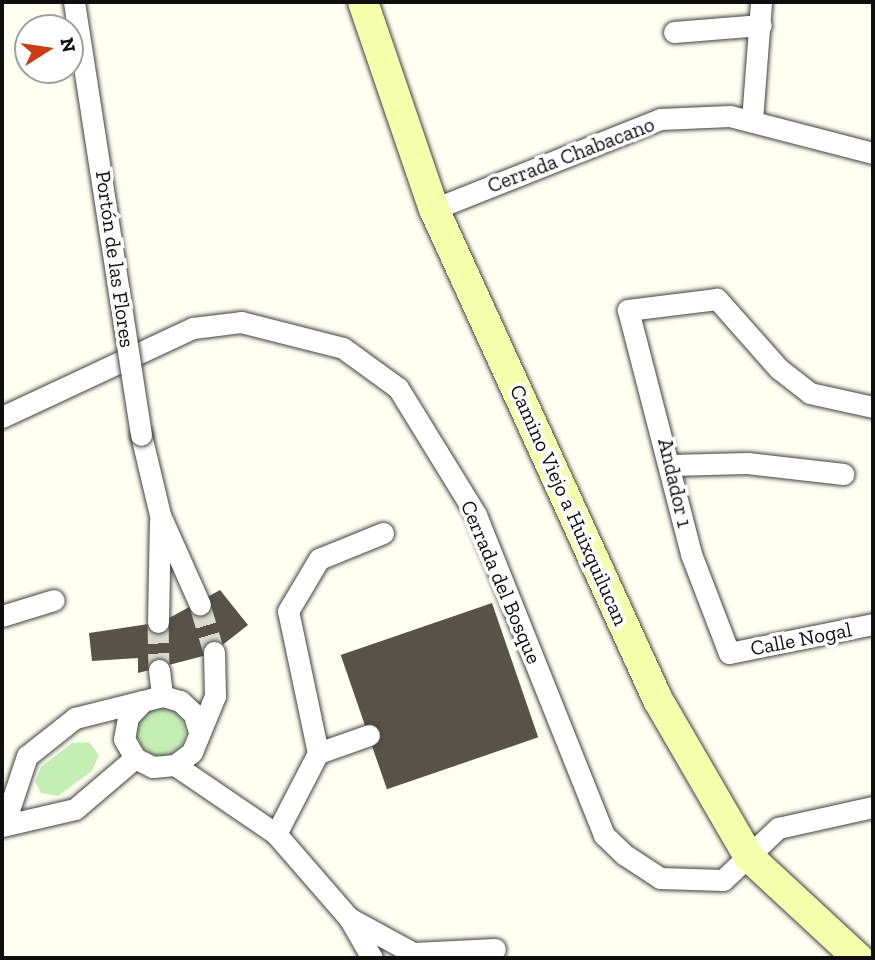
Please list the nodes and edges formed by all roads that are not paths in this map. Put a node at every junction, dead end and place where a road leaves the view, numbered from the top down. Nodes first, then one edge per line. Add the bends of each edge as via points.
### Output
1 (74, 2) edge
2 (363, 2) edge
3 (761, 2) edge
4 (761, 25) junction
5 (674, 33) dead end
6 (752, 120) junction
7 (873, 153) edge
8 (434, 209) junction
9 (873, 407) edge
10 (2, 417) edge
11 (671, 465) junction
12 (843, 474) dead end
13 (160, 515) junction
14 (383, 533) dead end
15 (54, 600) dead end
16 (200, 605) tunnel mouth
17 (2, 616) edge
18 (158, 622) tunnel mouth
19 (873, 624) edge
20 (214, 652) tunnel mouth
21 (729, 653) joint
22 (159, 670) tunnel mouth
23 (152, 699) junction
24 (199, 732) junction
25 (369, 735) dead end
26 (318, 753) junction
27 (135, 758) junction
28 (176, 765) junction
29 (873, 807) edge
30 (3, 826) edge
31 (276, 834) junction
32 (749, 857) junction
33 (349, 918) junction
34 (495, 949) dead end
35 (372, 958) edge
36 (858, 958) edge

1 - 13 street, Portón de las Flores, bridge via 141,435
2 - 8 main road, Camino Viejo a Huixquilucan
3 - 4 street
4 - 5 street
4 - 6 street
6 - 7 street, Cerrada Chabacano
6 - 8 street, Cerrada Chabacano via 660,119
8 - 32 main road, Camino Viejo a Huixquilucan via 658,701
9 - 11 street, Andador 1 via 810,393 779,369 716,299 628,310
10 - 32 street, Cerrada del Bosque via 194,328 241,322 343,348 398,388 476,515 604,835 625,855 673,880 723,880
11 - 12 street via 747,463
11 - 21 street, Andador 1 via 691,554
13 - 16 street, Portón de las Flores
13 - 18 street, Portón de las Flores
14 - 26 street via 319,559 288,611
15 - 17 street
19 - 21 street, Calle Nogal
20 - 24 street via 215,696
22 - 23 street
23 - 24 street via 180,701
23 - 27 street via 128,717 124,739
23 - 30 street via 75,718 27,756
24 - 28 street via 192,752
25 - 26 street
26 - 31 street
27 - 28 street via 153,767
27 - 30 street via 65,814
28 - 31 street
29 - 32 street, Cerrada del Bosque via 778,828
31 - 33 street
32 - 36 main road, Camino Viejo a Huixquilucan
33 - 34 street via 413,953
33 - 35 street

